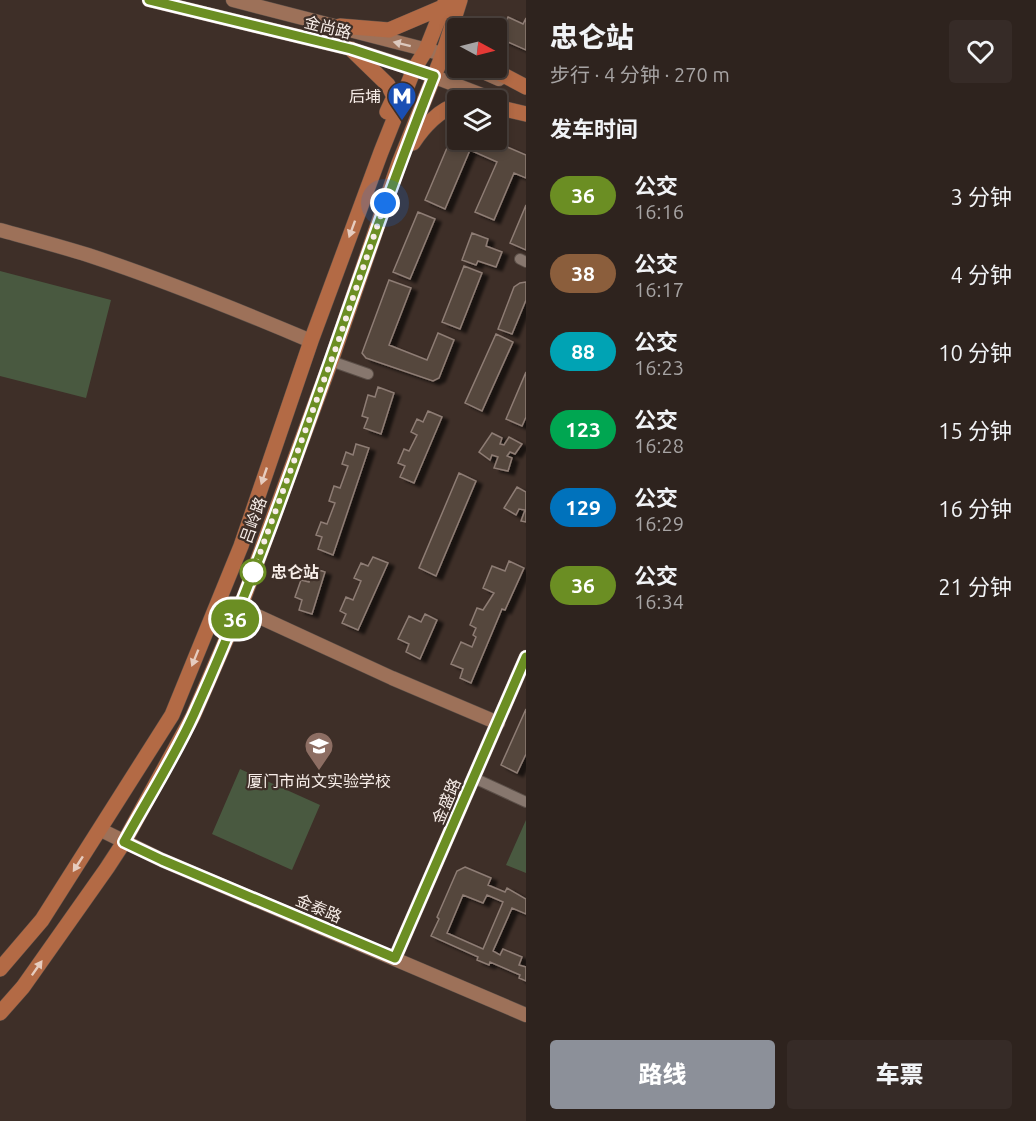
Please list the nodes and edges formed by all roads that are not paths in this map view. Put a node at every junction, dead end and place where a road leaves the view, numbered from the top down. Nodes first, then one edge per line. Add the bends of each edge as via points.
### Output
1 (149, 0) edge
2 (233, 0) edge
3 (460, 0) edge
4 (466, 0) edge
5 (444, 2) edge
6 (456, 18) edge
7 (458, 18) edge
8 (340, 26) junction
9 (447, 44) edge
10 (351, 49) junction
11 (426, 50) junction
12 (443, 54) junction
13 (447, 56) edge
14 (414, 69) junction
15 (434, 76) junction
16 (499, 78) edge
17 (507, 78) edge
18 (526, 89) edge
19 (469, 90) edge
20 (507, 105) edge
21 (507, 109) edge
22 (447, 110) edge
23 (526, 113) edge
24 (381, 152) junction
25 (399, 163) junction
26 (0, 230) edge
27 (311, 341) junction
28 (331, 361) junction
29 (368, 374) dead end
30 (240, 608) junction
31 (526, 657) edge
32 (498, 723) junction
33 (474, 778) junction
34 (526, 801) edge
35 (101, 830) junction
36 (124, 842) junction
37 (395, 958) junction
38 (0, 969) edge
39 (0, 1013) edge
40 (526, 1015) edge

1 - 10 street, 金尚路
2 - 8 street, 金尚路
3 - 6 main road, 吕岭路
4 - 7 street
5 - 8 main road via 389,30
5 - 11 main road, 吕岭路
11 -> 8 street, 金尚路
9 - 12 main road, 吕岭路
10 - 14 street, 金尚路
10 - 24 main road via 388,85 394,97 384,120
11 - 12 street, 金尚路
11 - 14 main road, 吕岭路
12 - 13 street, 金尚路
12 - 15 main road, 吕岭路
14 - 15 street, 金尚路
14 - 24 main road, 吕岭路
15 - 19 street, 金尚路
15 - 25 main road, 吕岭路
16 - 18 street
17 - 18 main road
20 - 23 street, 金尚路
21 - 23 main road
22 - 25 main road via 417,136
24 -> 27 main road, 吕岭路
25 - 28 main road, 吕岭路
26 - 27 street via 129,269
27 -> 35 main road, 吕岭路 via 241,546 172,715
28 - 29 street
28 - 30 main road, 吕岭路
30 - 32 street
30 - 36 main road, 吕岭路 via 193,717
31 - 32 street, 金盛路
32 - 33 street, 金盛路
33 - 34 street
33 - 37 street, 金盛路
35 - 36 street, 金泰路
35 -> 38 main road, 吕岭路 via 42,920
36 - 37 street, 金泰路
39 -> 36 main road, 吕岭路 via 23,987
37 - 40 street, 金泰路

